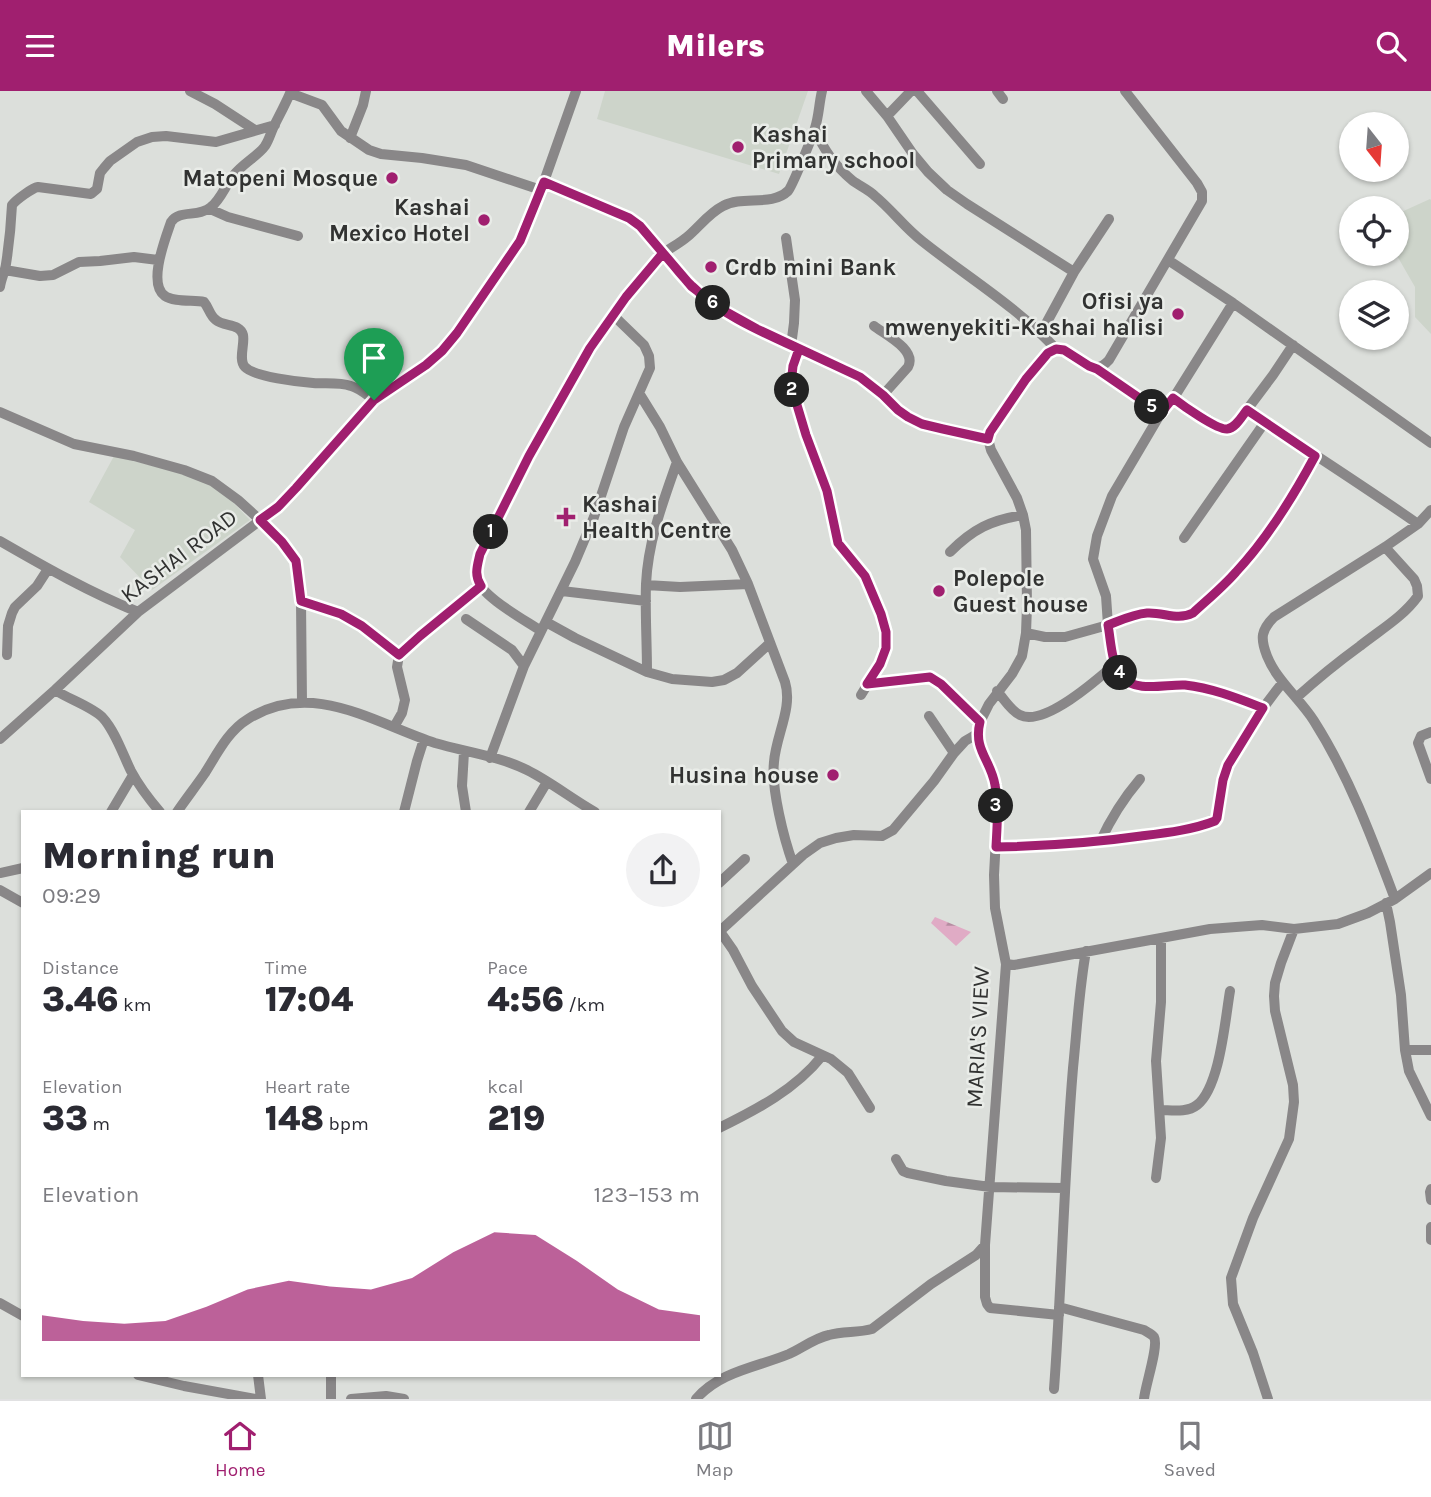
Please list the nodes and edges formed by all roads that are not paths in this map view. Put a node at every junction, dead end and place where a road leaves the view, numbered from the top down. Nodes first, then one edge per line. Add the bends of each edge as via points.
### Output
1 (366, 91) edge
2 (576, 91) edge
3 (822, 91) edge
4 (866, 91) edge
5 (911, 91) edge
6 (917, 91) edge
7 (1125, 91) edge
8 (193, 92) edge
9 (290, 92) edge
10 (887, 116) junction
11 (275, 125) junction
12 (815, 129) junction
13 (255, 130) junction
14 (350, 138) junction
15 (980, 164) dead end
16 (543, 186) junction
17 (210, 209) junction
18 (1110, 219) dead end
19 (298, 236) dead end
20 (786, 238) dead end
21 (663, 253) junction
22 (158, 260) junction
23 (1168, 260) junction
24 (5, 270) junction
25 (1074, 272) junction
26 (0, 287) edge
27 (1233, 303) junction
28 (613, 315) junction
29 (874, 326) dead end
30 (1041, 333) junction
31 (1293, 345) junction
32 (795, 348) junction
33 (1056, 349) junction
34 (1097, 369) junction
35 (639, 393) junction
36 (883, 395) junction
37 (1173, 398) junction
38 (374, 400) junction
39 (1247, 410) junction
40 (0, 412) edge
41 (1161, 413) junction
42 (1265, 422) junction
43 (988, 439) junction
44 (1431, 443) edge
45 (1315, 456) junction
46 (677, 462) junction
47 (1431, 510) edge
48 (1023, 515) junction
49 (260, 520) junction
50 (1418, 524) junction
51 (1184, 538) dead end
52 (2, 546) edge
53 (1385, 547) junction
54 (950, 552) dead end
55 (48, 569) junction
56 (748, 583) junction
57 (646, 585) junction
58 (481, 586) junction
59 (562, 591) junction
60 (301, 601) junction
61 (646, 601) junction
62 (138, 612) junction
63 (466, 619) dead end
64 (1108, 625) junction
65 (543, 627) junction
66 (1027, 633) junction
67 (770, 643) junction
68 (7, 655) dead end
69 (399, 655) junction
70 (1115, 664) junction
71 (524, 666) junction
72 (647, 672) junction
73 (1283, 682) junction
74 (867, 684) junction
75 (55, 690) junction
76 (997, 691) junction
77 (861, 695) dead end
78 (1296, 698) junction
79 (302, 703) junction
80 (1263, 708) junction
81 (929, 716) dead end
82 (980, 722) junction
83 (394, 727) junction
84 (1431, 732) edge
85 (977, 734) junction
86 (0, 738) edge
87 (424, 739) junction
88 (464, 752) junction
89 (954, 753) junction
90 (490, 758) junction
91 (133, 775) junction
92 (1140, 779) dead end
93 (1431, 779) edge
94 (547, 782) junction
95 (576, 807) edge
96 (112, 810) edge
97 (158, 810) edge
98 (178, 810) edge
99 (405, 810) edge
100 (466, 810) edge
101 (531, 810) edge
102 (1100, 842) junction
103 (996, 847) junction
104 (745, 859) dead end
105 (793, 864) junction
106 (21, 868) edge
107 (0, 873) edge
108 (1431, 873) edge
109 (721, 881) edge
110 (0, 890) edge
111 (1390, 901) junction
112 (21, 902) edge
113 (1294, 929) junction
114 (721, 932) edge
115 (721, 935) edge
116 (1161, 938) junction
117 (1086, 951) junction
118 (1006, 964) junction
119 (1230, 991) dead end
120 (1405, 1050) junction
121 (1431, 1050) edge
122 (822, 1056) junction
123 (870, 1108) dead end
124 (1160, 1110) junction
125 (1431, 1116) edge
126 (721, 1127) edge
127 (896, 1159) dead end
128 (1156, 1178) dead end
129 (990, 1187) junction
130 (1064, 1188) junction
131 (1431, 1189) edge
132 (1431, 1200) edge
133 (1431, 1227) edge
134 (1431, 1240) edge
135 (985, 1245) junction
136 (0, 1303) edge
137 (1059, 1311) junction
138 (21, 1315) edge
139 (147, 1377) edge
140 (258, 1377) edge
141 (331, 1377) edge
142 (1054, 1389) dead end
143 (259, 1399) edge
144 (331, 1399) edge
145 (351, 1399) edge
146 (404, 1399) edge
147 (696, 1399) edge
148 (1144, 1399) edge
149 (1268, 1399) edge

1 - 14 street
2 - 16 street, KASHAI ROAD
3 - 12 street
4 - 10 street
5 - 10 street
6 - 15 street
7 - 23 street via 1202,192 1202,201
8 - 13 street
9 - 11 street
9 - 14 street via 321,104
10 - 25 street via 920,163 947,190
11 - 13 street
11 - 17 street via 265,145 235,173
12 - 21 street via 788,191 722,206
12 - 30 street via 832,159 853,181 874,194 919,240
13 - 24 street via 216,142 166,136 136,142 110,160 91,194 33,188 12,205
14 - 16 street via 381,154 466,165
16 - 21 street via 629,218
16 - 38 street, KASHAI ROAD via 520,241 457,333 426,365
17 - 19 street
17 - 22 street via 175,217
18 - 25 street
20 - 32 street via 795,300
21 - 28 street
21 - 32 street via 692,287 721,309
22 - 24 street via 134,257 79,262 40,276
22 - 38 street via 160,291 166,297 204,302 217,322 242,331 245,367 270,377 351,386
23 - 27 street
23 - 34 street via 1109,361
24 - 26 street
25 - 30 street
27 - 31 street
27 - 37 street
28 - 35 street via 647,349 650,368
28 - 58 street via 566,390 495,523 476,568
29 - 36 street via 911,357 908,367
30 - 33 street
31 - 39 street
31 - 44 street
32 - 36 street via 860,377
32 - 74 street via 791,385 827,491 838,543 865,576 886,632 886,648
33 - 34 street
33 - 43 street via 1026,379
34 - 41 street
35 - 46 street
35 - 59 street
36 - 43 street via 922,424
37 - 39 street via 1223,428 1232,427
37 - 41 street
38 - 49 street, KASHAI ROAD via 278,507
39 - 42 street
40 - 49 street via 74,444 134,456 212,481
41 - 64 street via 1112,496 1097,536 1093,559 1106,596
42 - 45 street
42 - 51 street
43 - 48 street
45 - 50 street
45 - 64 street via 1254,551 1193,613 1179,617 1136,614
46 - 56 street
46 - 57 street via 657,518
47 - 50 street
48 - 54 street via 981,527
48 - 66 street
49 - 60 street via 296,561
49 - 62 street, KASHAI ROAD
50 - 53 street
52 - 55 street
53 - 73 street via 1264,627 1262,641
53 - 78 street via 1418,586 1419,596
55 - 62 street
55 - 68 street via 12,613
56 - 57 street
56 - 67 street
57 - 61 street
58 - 65 street
58 - 69 street
59 - 61 street
59 - 65 street
60 - 69 street via 341,614
60 - 79 street
61 - 72 street
62 - 75 street, KASHAI ROAD
63 - 71 street via 512,650
64 - 66 street via 1065,637
64 - 70 street
65 - 71 street
65 - 72 street
66 - 76 street via 1022,656
67 - 72 street via 724,680 672,679
67 - 105 street via 788,691 773,769 785,843
69 - 83 street via 397,667 405,700
70 - 76 street via 1065,703 1030,718 1017,714
70 - 80 street via 1128,682 1201,687
71 - 90 street
73 - 78 street
73 - 80 street
74 - 77 street
74 - 82 street via 930,677
75 - 86 street, KASHAI ROAD
75 - 91 street via 105,719
76 - 82 street
78 - 111 street via 1313,719 1342,773 1372,838
79 - 83 street via 345,708
79 - 98 street via 265,709 245,720 229,735
80 - 102 street via 1228,765 1215,821
81 - 89 street
82 - 85 street
83 - 87 street
84 - 93 street via 1418,743
85 - 89 street
85 - 103 street, MARIA'S VIEW via 995,785
87 - 88 street
87 - 99 street
88 - 90 street
88 - 100 street
89 - 105 street via 888,834 820,843
90 - 94 street via 510,762
91 - 96 street
91 - 97 street
92 - 102 street via 1118,806
94 - 95 street
94 - 101 street
102 - 103 street
103 - 118 street, MARIA'S VIEW via 995,908
104 - 109 street
105 - 114 street
106 - 107 street
108 - 111 street
110 - 112 street
111 - 113 street via 1338,924
111 - 120 street
113 - 116 street via 1237,926
113 - 149 street via 1274,996 1293,1085 1289,1139 1231,1278 1233,1304
115 - 122 street via 782,1031
116 - 117 street
116 - 124 street via 1156,1061
117 - 118 street
117 - 130 street
118 - 129 street, MARIA'S VIEW
119 - 124 street via 1209,1092 1186,1110
120 - 121 street
120 - 125 street via 1409,1071
122 - 123 street via 848,1073
122 - 126 street via 768,1101
124 - 128 street
127 - 129 street via 908,1173
129 - 130 street
129 - 135 street, MARIA'S VIEW
130 - 137 street
131 - 132 street
133 - 134 street
135 - 137 street, MARIA'S VIEW via 985,1297 990,1308
135 - 147 street via 872,1329 830,1334 727,1376
136 - 138 street
137 - 142 street
137 - 148 street via 1154,1337
139 - 143 street
140 - 143 street
141 - 144 street
145 - 146 street

